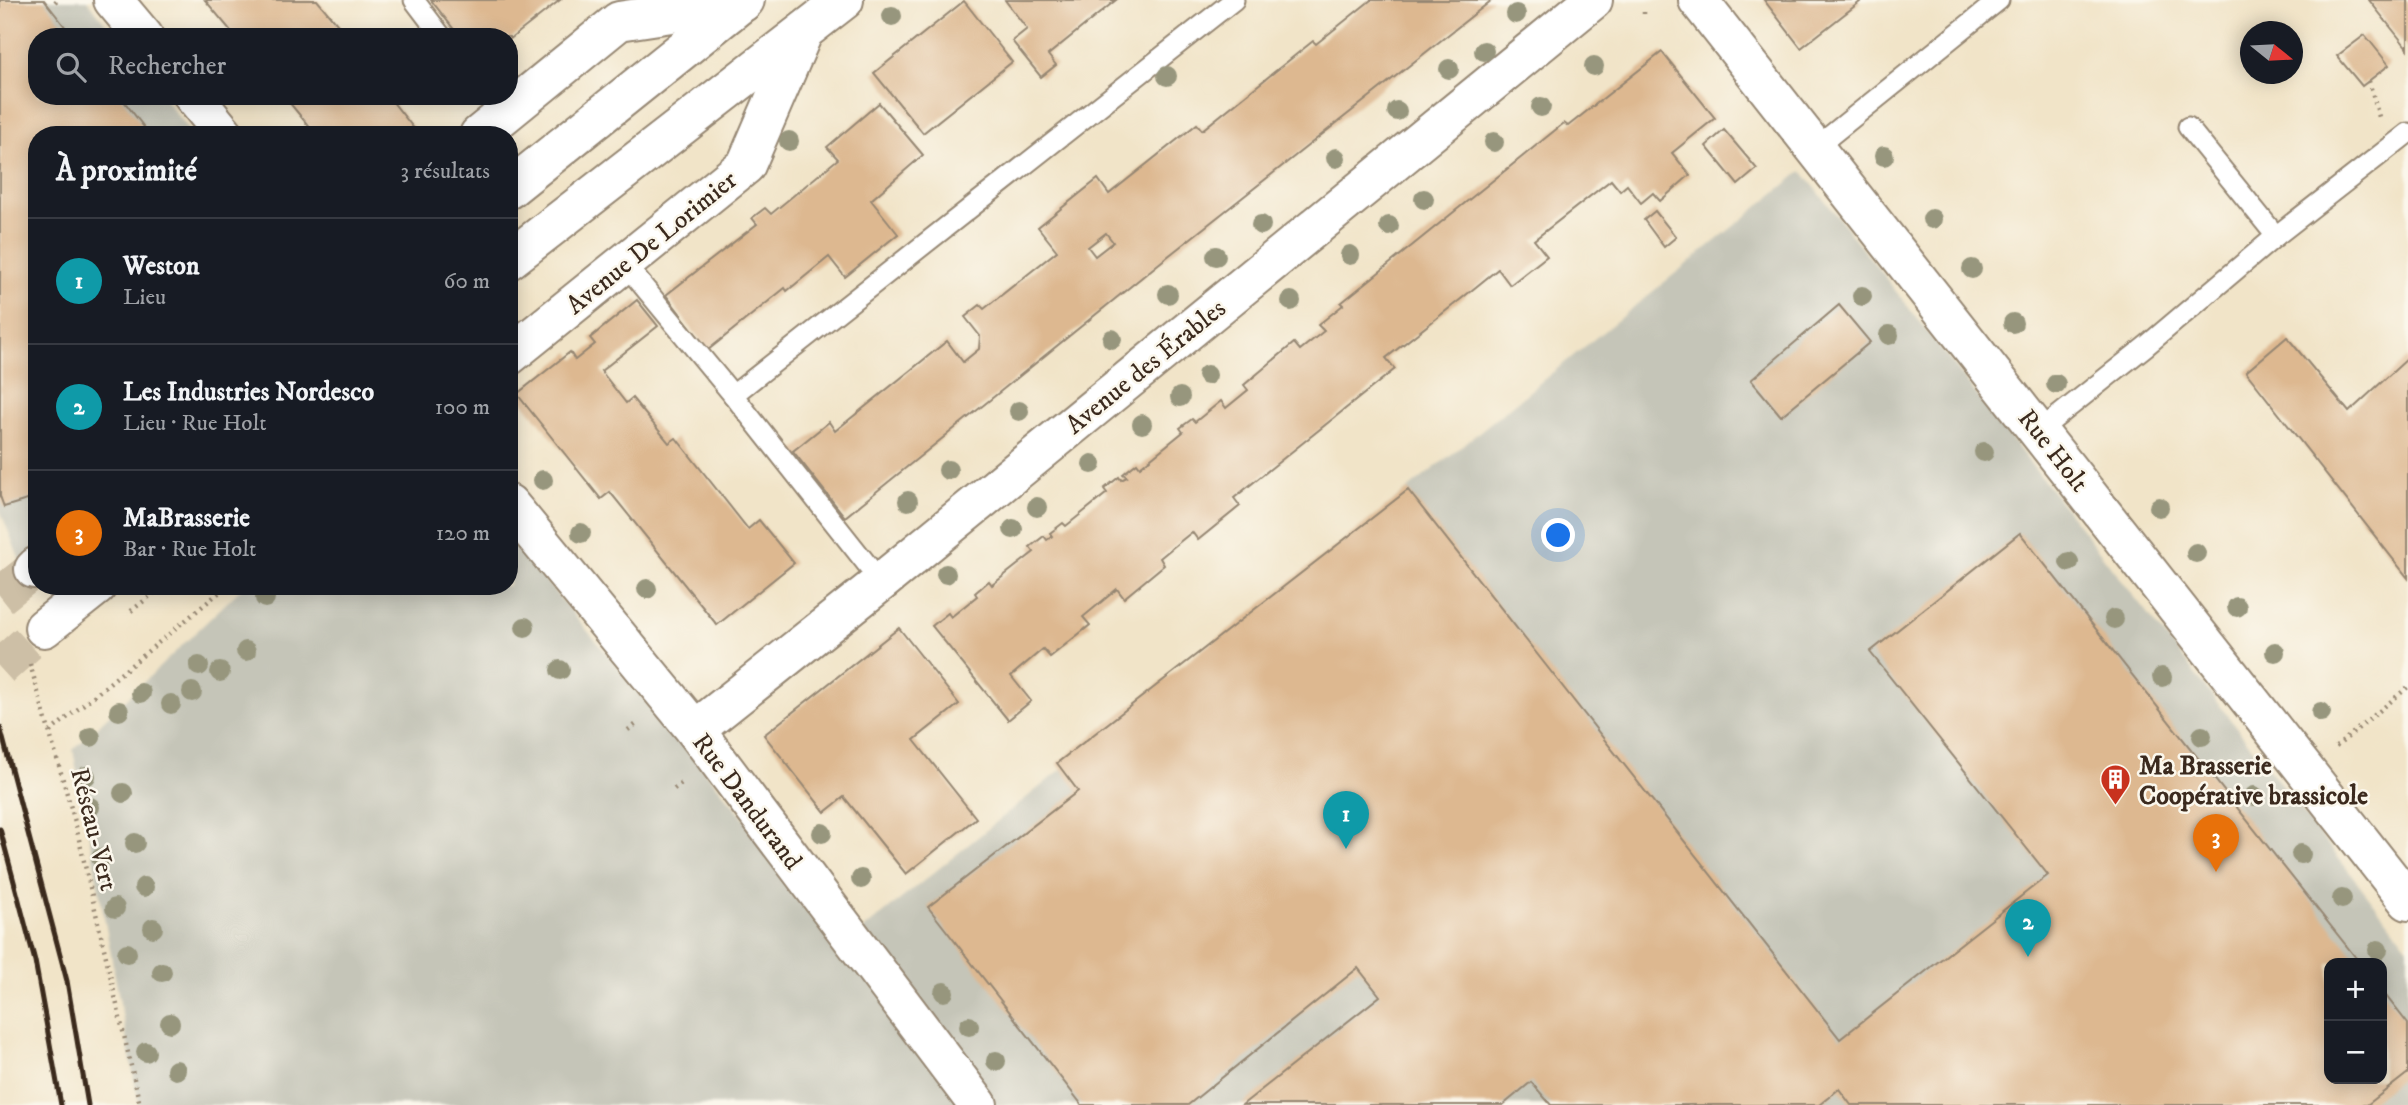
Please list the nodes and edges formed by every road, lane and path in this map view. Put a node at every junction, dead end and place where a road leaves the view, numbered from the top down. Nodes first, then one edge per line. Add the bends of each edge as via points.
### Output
1 (113, 0) edge
2 (414, 0) edge
3 (844, 0) edge
4 (1234, 0) edge
5 (1593, 0) edge
6 (1698, 0) edge
7 (1999, 0) edge
8 (744, 1) edge
9 (136, 28) edge
10 (435, 28) edge
11 (803, 33) junction
12 (518, 95) edge
13 (200, 105) edge
14 (504, 105) edge
15 (489, 116) edge
16 (218, 126) edge
17 (2188, 127) dead end
18 (2408, 133) edge
19 (1815, 148) junction
20 (518, 182) edge
21 (2276, 236) junction
22 (518, 253) edge
23 (624, 263) junction
24 (518, 348) edge
25 (733, 396) junction
26 (2039, 432) junction
27 (518, 515) edge
28 (881, 582) junction
29 (87, 595) edge
30 (216, 595) edge
31 (36, 642) joint
32 (2408, 687) edge
33 (639, 722) dead end
34 (628, 730) dead end
35 (695, 730) junction
36 (50, 732) junction
37 (2335, 748) dead end
38 (685, 781) dead end
39 (674, 789) dead end
40 (2408, 901) edge
41 (140, 1105) edge
42 (978, 1105) edge

1 - 9 street
2 - 10 lane
3 - 11 street, Avenue De Lorimier
4 - 25 lane
5 - 28 street, Avenue des Érables
6 - 19 street, Rue Holt
7 - 19 lane
8 - 12 street via 619,21
8 - 20 street
11 - 22 street, Avenue De Lorimier
11 - 23 street, Avenue De Lorimier via 747,165
13 - 16 street
14 - 15 street
17 - 21 lane
18 - 21 lane
19 - 26 street, Rue Holt
21 - 26 lane
23 - 24 street, Avenue De Lorimier
23 - 25 lane
25 - 28 lane
26 - 40 street, Rue Holt
27 - 35 street, Rue Dandurand
28 - 35 street, Avenue des Érables
29 - 31 street
30 - 36 path
31 - 36 path, Réseau-Vert
32 - 37 path
33 - 34 path
35 - 42 street, Rue Dandurand
36 - 41 path, Réseau-Vert
38 - 39 path

